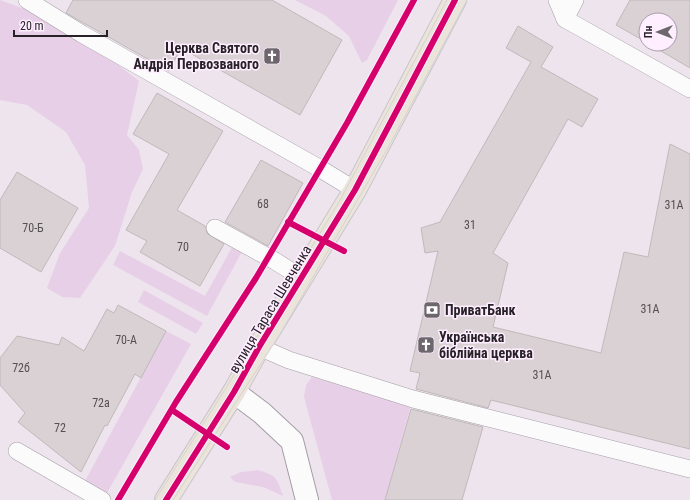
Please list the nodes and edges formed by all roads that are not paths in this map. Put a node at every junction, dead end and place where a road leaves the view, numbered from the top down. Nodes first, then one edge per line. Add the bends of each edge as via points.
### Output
1 (27, 0) edge
2 (455, 0) edge
3 (557, 0) edge
4 (575, 0) edge
5 (565, 19) junction
6 (690, 89) edge
7 (355, 190) junction
8 (215, 228) dead end
9 (302, 278) junction
10 (260, 347) junction
11 (234, 392) junction
12 (17, 451) dead end
13 (690, 469) edge
14 (102, 500) edge
15 (166, 500) edge
16 (306, 500) edge

1 - 7 lane
2 - 7 main road, вулиця Тараса Шевченка
3 - 5 lane
4 - 5 lane
5 - 6 lane
7 - 9 main road, вулиця Тараса Шевченка
8 - 9 lane
9 - 10 main road, вулиця Тараса Шевченка
10 - 11 main road, вулиця Тараса Шевченка
10 - 13 lane via 289,360 413,399
11 - 15 main road, вулиця Тараса Шевченка
11 - 16 street via 262,413 292,441
12 - 14 lane

